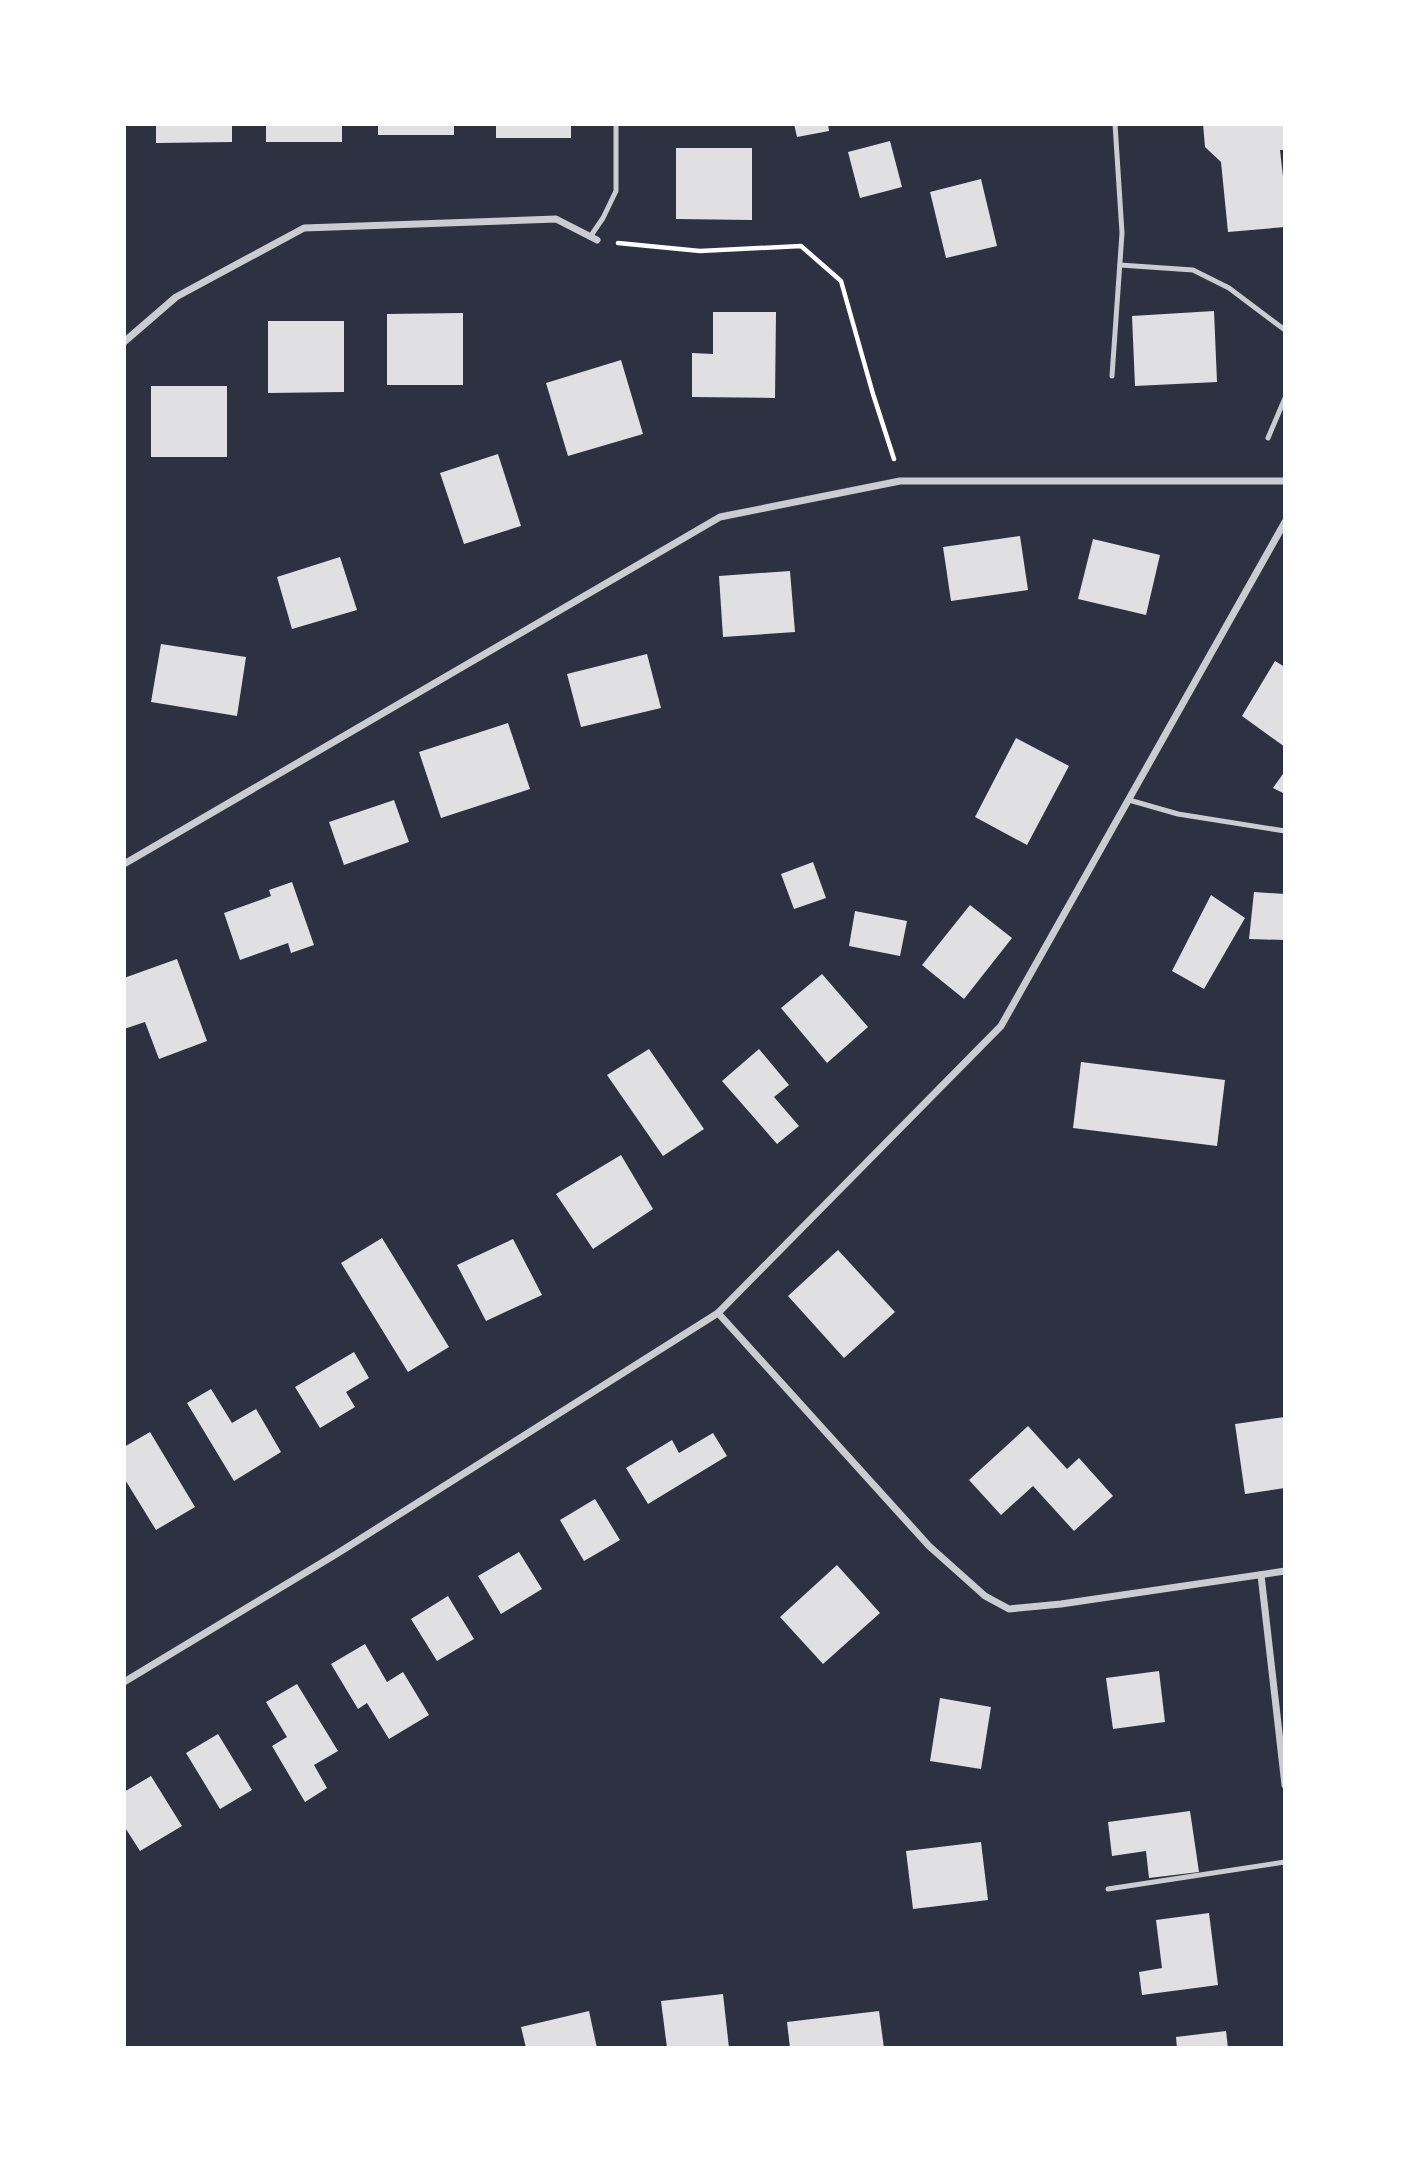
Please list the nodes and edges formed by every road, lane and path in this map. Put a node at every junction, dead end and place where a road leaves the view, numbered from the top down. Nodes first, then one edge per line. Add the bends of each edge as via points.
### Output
1 (616, 124) edge
2 (1115, 124) edge
3 (594, 239) junction
4 (1119, 265) junction
5 (1285, 330) edge
6 (124, 342) edge
7 (1112, 376) dead end
8 (1285, 398) edge
9 (1268, 438) dead end
10 (900, 481) junction
11 (1285, 481) edge
12 (1285, 522) edge
13 (1129, 800) junction
14 (1285, 831) edge
15 (124, 864) edge
16 (718, 1313) junction
17 (1285, 1571) edge
18 (1261, 1575) junction
19 (124, 1682) edge
20 (1285, 1785) edge
21 (1285, 1862) edge
22 (1108, 1889) dead end

1 - 3 lane via 616,191
2 - 4 lane via 1122,233
3 - 6 street via 556,219 304,228 176,298
3 - 10 path via 700,251 801,246 841,281
4 - 5 lane via 1193,270 1229,288
4 - 7 lane
8 - 9 lane
10 - 11 street
10 - 15 street via 720,517
12 - 13 street
13 - 14 lane via 1178,814
13 - 16 street via 1001,1026
16 - 18 street via 929,1546 985,1596 1009,1609
16 - 19 street via 350,1546
17 - 18 street
18 - 20 street
21 - 22 lane

